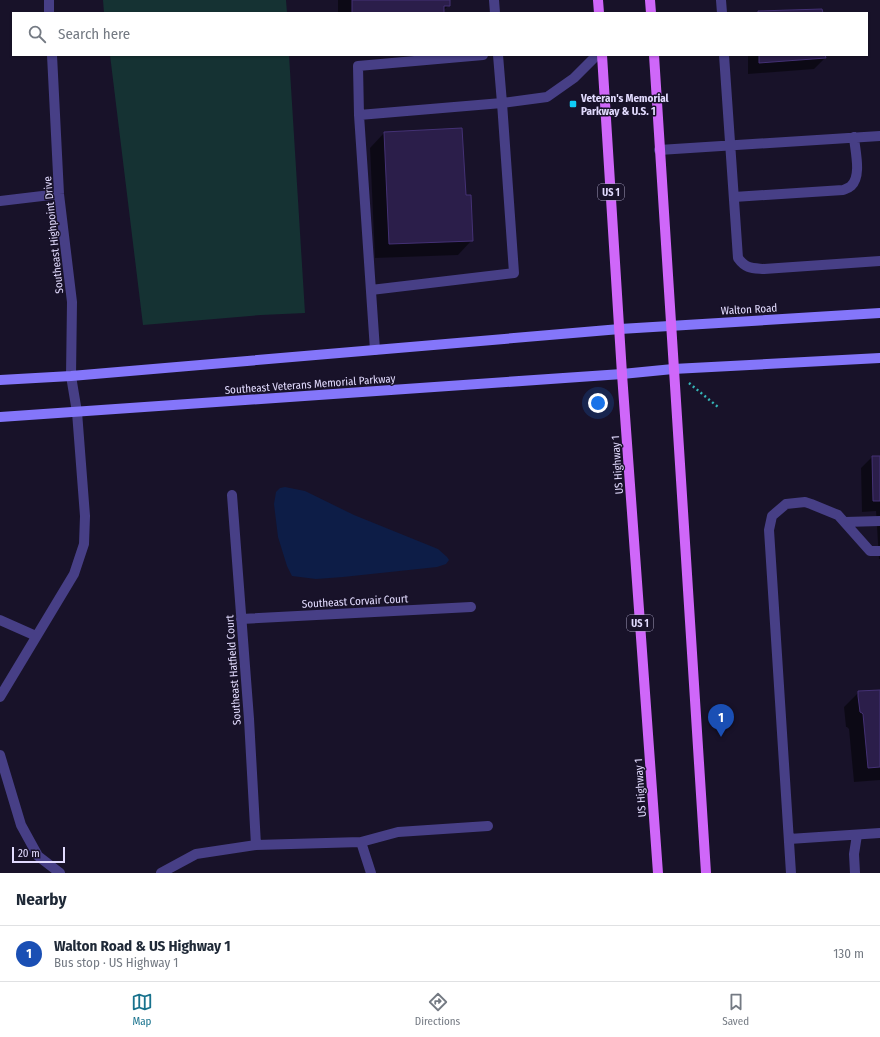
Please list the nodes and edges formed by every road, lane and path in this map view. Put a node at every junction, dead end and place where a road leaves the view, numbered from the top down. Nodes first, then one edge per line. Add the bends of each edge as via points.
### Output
1 (49, 0) edge
2 (494, 0) edge
3 (598, 0) edge
4 (650, 0) edge
5 (721, 0) edge
6 (50, 12) edge
7 (495, 12) edge
8 (599, 12) edge
9 (651, 12) edge
10 (722, 12) edge
11 (52, 56) edge
12 (472, 56) edge
13 (498, 56) edge
14 (596, 56) edge
15 (602, 56) edge
16 (654, 56) edge
17 (724, 56) edge
18 (502, 103) junction
19 (359, 115) junction
20 (854, 137) junction
21 (879, 138) edge
22 (731, 145) junction
23 (660, 150) junction
24 (59, 194) junction
25 (734, 197) junction
26 (0, 201) edge
27 (880, 261) edge
28 (371, 290) junction
29 (880, 313) edge
30 (671, 326) junction
31 (620, 329) junction
32 (375, 350) junction
33 (880, 358) edge
34 (673, 369) junction
35 (622, 374) junction
36 (71, 376) junction
37 (0, 380) edge
38 (695, 389) dead end
39 (718, 407) dead end
40 (77, 412) junction
41 (0, 417) edge
42 (232, 495) dead end
43 (841, 518) junction
44 (880, 521) edge
45 (880, 551) edge
46 (471, 607) dead end
47 (241, 619) junction
48 (0, 620) edge
49 (36, 636) junction
50 (0, 697) edge
51 (0, 755) edge
52 (488, 826) dead end
53 (880, 833) edge
54 (858, 835) junction
55 (789, 840) junction
56 (361, 842) junction
57 (256, 845) junction
58 (60, 873) edge
59 (161, 873) edge
60 (372, 873) edge
61 (658, 873) edge
62 (706, 873) edge
63 (791, 873) edge
64 (855, 873) edge

1 - 6 street
2 - 7 street
3 - 8 main road
4 - 9 main road
5 - 10 street
11 - 24 street, Southeast Highpoint Drive
12 - 19 street via 358,66
13 - 18 street
14 - 18 street via 574,78 547,97
15 - 31 main road, US Highway 1 / US 1
16 - 23 main road
17 - 22 street
18 - 19 street
18 - 28 street via 514,273
19 - 28 street
20 - 21 street
20 - 22 street
20 - 25 street via 858,172 851,187 843,190
22 - 23 street
22 - 25 street
23 - 30 main road
24 - 26 street
24 - 36 street, Southeast Highpoint Drive via 72,302
25 - 27 street via 738,258 750,268
28 - 32 street
29 - 30 main road, Walton Road
30 - 31 main road, Walton Road
30 - 34 main road
31 - 32 main road
31 - 35 main road, US Highway 1 / US 1
32 - 36 main road
33 - 34 main road
34 - 35 main road
34 - 62 main road
35 - 40 main road, Southeast Veterans Memorial Parkway
35 - 61 main road, US Highway 1 / US 1
36 - 37 main road
36 - 40 street, Southeast Highpoint Drive
38 - 39 path
40 - 41 main road, Southeast Veterans Memorial Parkway
40 - 49 street, Southeast Highpoint Drive via 85,516 84,544 74,574
42 - 47 street, Southeast Hatfield Court
43 - 44 street
43 - 45 street via 870,551
43 - 55 street via 805,502 786,504 772,516 769,530
46 - 47 street, Southeast Corvair Court
47 - 57 street, Southeast Hatfield Court
48 - 49 street
49 - 50 street, Southeast Highpoint Drive
51 - 58 street via 21,825 38,856
52 - 56 street via 398,832
53 - 54 street
54 - 55 street
54 - 64 street via 854,854
55 - 63 street
56 - 57 street
56 - 60 street
57 - 59 street via 196,854

